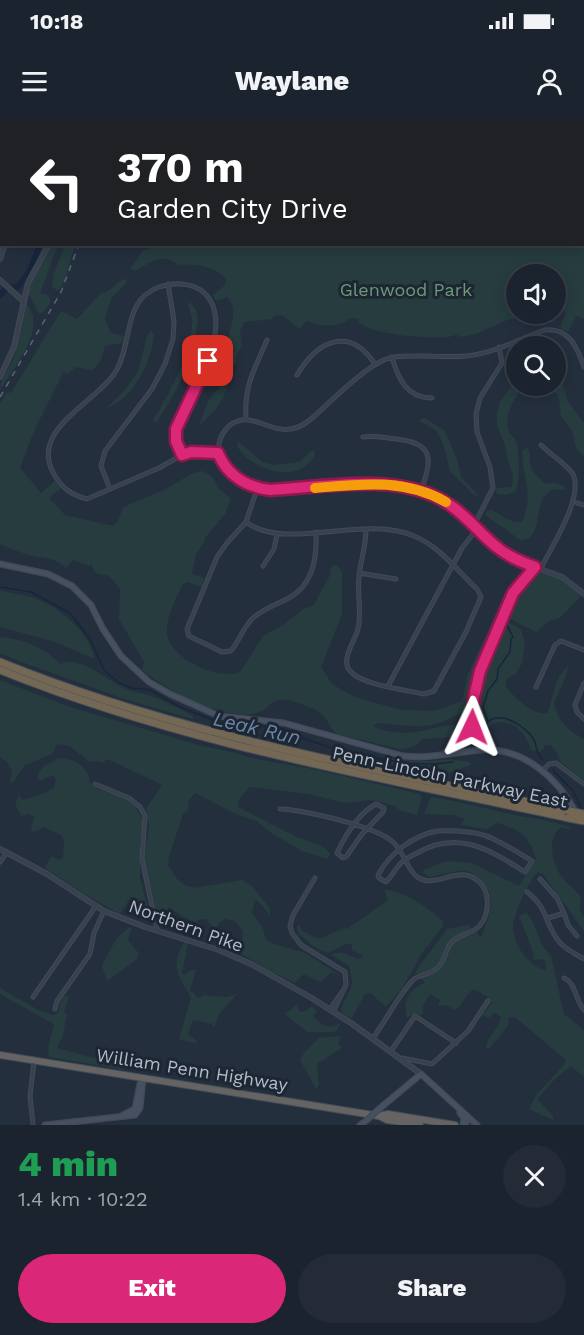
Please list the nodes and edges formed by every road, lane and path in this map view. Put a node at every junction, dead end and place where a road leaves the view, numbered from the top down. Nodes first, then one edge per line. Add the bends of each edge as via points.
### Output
1 (48, 246) edge
2 (1, 282) edge
3 (168, 284) junction
4 (23, 301) junction
5 (267, 340) dead end
6 (499, 347) junction
7 (393, 357) junction
8 (375, 364) junction
9 (584, 367) edge
10 (297, 375) dead end
11 (0, 377) edge
12 (432, 398) dead end
13 (246, 419) junction
14 (363, 437) dead end
15 (541, 445) dead end
16 (218, 453) junction
17 (182, 455) junction
18 (257, 489) junction
19 (111, 490) junction
20 (421, 491) junction
21 (576, 503) junction
22 (584, 505) edge
23 (246, 522) junction
24 (474, 525) junction
25 (366, 529) junction
26 (477, 529) junction
27 (316, 532) junction
28 (277, 534) junction
29 (0, 564) edge
30 (263, 566) dead end
31 (452, 566) junction
32 (535, 567) junction
33 (541, 568) junction
34 (359, 573) junction
35 (396, 579) dead end
36 (584, 594) edge
37 (584, 650) edge
38 (0, 662) edge
39 (0, 670) edge
40 (584, 683) edge
41 (388, 686) junction
42 (536, 687) dead end
43 (584, 719) edge
44 (458, 742) junction
45 (462, 752) junction
46 (442, 754) junction
47 (542, 771) junction
48 (95, 784) dead end
49 (584, 784) edge
50 (280, 809) dead end
51 (584, 814) edge
52 (584, 821) edge
53 (354, 826) junction
54 (584, 827) edge
55 (367, 830) junction
56 (0, 849) edge
57 (400, 849) junction
58 (7, 852) junction
59 (406, 859) junction
60 (0, 862) edge
61 (315, 878) dead end
62 (540, 879) dead end
63 (527, 892) dead end
64 (96, 906) junction
65 (104, 910) junction
66 (564, 913) junction
67 (548, 918) junction
68 (157, 930) junction
69 (577, 936) dead end
70 (584, 959) edge
71 (564, 978) dead end
72 (33, 997) dead end
73 (488, 1001) dead end
74 (54, 1009) dead end
75 (331, 1010) junction
76 (584, 1010) edge
77 (373, 1038) junction
78 (456, 1043) junction
79 (391, 1051) junction
80 (0, 1055) edge
81 (402, 1059) junction
82 (34, 1060) junction
83 (42, 1061) junction
84 (34, 1072) junction
85 (421, 1074) junction
86 (144, 1078) junction
87 (453, 1104) junction
88 (379, 1112) junction
89 (466, 1115) junction
90 (33, 1125) edge
91 (45, 1125) edge
92 (362, 1125) edge
93 (420, 1125) edge
94 (455, 1125) edge
95 (465, 1125) edge
96 (477, 1125) edge

1 - 4 street
2 - 4 street
3 - 17 street via 182,283 206,293 216,311 208,361 176,429
3 - 19 street via 173,339 152,389 102,458 101,466
3 - 19 street via 144,295 138,303 116,372 69,415 50,448 51,470 67,491 87,499
4 - 11 street via 14,347
5 - 13 street via 248,384
6 - 7 street via 467,356
6 - 9 street via 553,329 575,343
6 - 24 street via 502,363 480,398 476,422 493,488
7 - 8 street
7 - 12 street via 396,373 405,387 418,396
8 - 10 street via 361,347 342,342 320,348
8 - 13 street via 302,426 286,431
13 - 16 street via 225,431
14 - 20 street via 409,440 424,448 430,460
15 - 21 street via 572,471 578,486
16 - 17 street
16 - 18 street via 229,471
17 - 19 street
18 - 20 street via 382,484
18 - 23 street
20 - 24 street via 450,505
21 - 22 street
21 - 33 street
23 - 27 street via 217,557 187,629 193,639 222,652 231,651 254,617 289,598 305,584 316,560
23 - 28 street
24 - 26 street
25 - 27 street
25 - 31 street via 386,528 415,536
25 - 34 street
26 - 31 street
26 - 32 street via 509,556
27 - 28 street
28 - 30 street via 274,549
29 - 46 main road via 48,574 67,583 87,601 114,647 135,671 158,688 205,710 226,717 284,723 403,756
31 - 41 street
31 - 41 street via 481,594 466,632 434,691 424,694
32 - 33 street
32 - 44 street via 510,599 478,676 472,727
33 - 36 street
34 - 35 street
34 - 41 street via 360,619 346,666 359,678
37 - 42 street via 561,641 555,645
38 - 51 highway, Penn-Lincoln Parkway East, bridge via 93,697 204,730
39 - 52 highway, Penn-Lincoln Parkway East, bridge via 102,708 213,741
40 - 43 street via 574,705
44 - 45 street
44 - 46 street
45 - 46 main road
45 - 47 main road via 503,752
47 - 49 street via 556,763
47 - 54 main road via 569,800
48 - 68 street via 129,798 145,816 142,865
50 - 53 street via 311,813
53 - 55 street
53 - 55 street via 375,805 384,808
53 - 55 street via 336,853 342,858
55 - 57 street via 390,839
56 - 58 street, Northern Pike
57 - 59 street
57 - 59 street via 387,860 379,878 388,881
57 - 59 street via 432,832 468,831 491,836 532,861 525,872 490,850 460,842 434,845
58 - 60 street
58 - 64 street, Northern Pike
59 - 77 street via 416,876 424,880 460,874 476,879 486,891 487,905 480,925 452,942 440,967 413,980
61 - 75 street via 294,914 291,930 301,945 343,970 343,991
62 - 66 street
63 - 67 street
64 - 65 street, Northern Pike
64 - 72 street
65 - 68 street, Northern Pike
65 - 74 street via 90,954
66 - 67 street
66 - 69 street
67 - 70 street via 559,941
68 - 75 street, Northern Pike via 234,956
71 - 76 street via 572,983
73 - 78 street via 476,1022
75 - 77 street, Northern Pike
77 - 79 street, Northern Pike
78 - 79 street via 415,1016
78 - 81 street via 432,1064
79 - 81 street, Northern Pike
80 - 82 highway, William Penn Highway
81 - 85 street, Northern Pike
82 - 83 highway, William Penn Highway
82 - 84 street
83 - 84 street
83 - 86 highway, William Penn Highway
84 - 90 street via 30,1096
85 - 87 main road, Northern Pike
85 - 88 main road
86 - 88 highway, William Penn Highway
86 - 91 main road via 135,1109 123,1115
87 - 89 main road, Northern Pike
87 - 95 main road, Northern Pike
88 - 92 main road, bridge
88 - 93 highway, William Penn Highway via 387,1120
88 - 94 highway, William Penn Highway
89 - 95 main road, Northern Pike
89 - 96 main road

